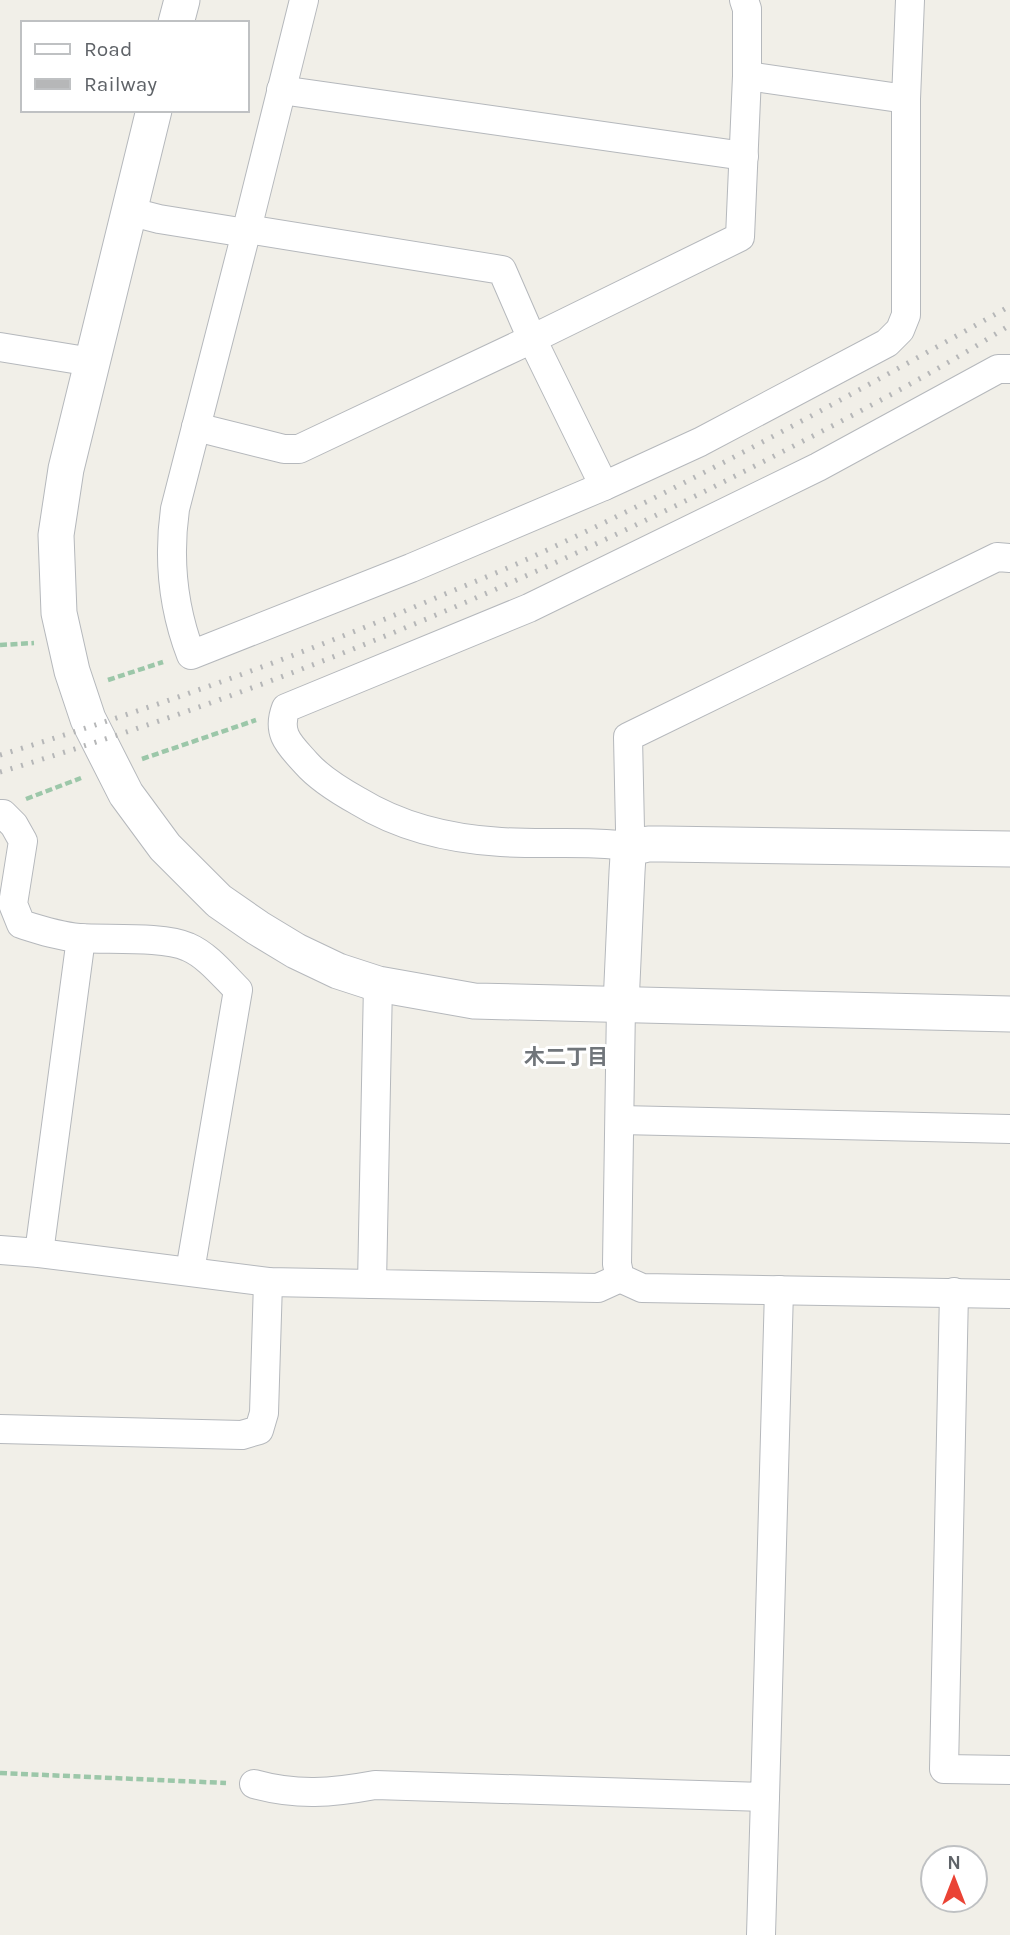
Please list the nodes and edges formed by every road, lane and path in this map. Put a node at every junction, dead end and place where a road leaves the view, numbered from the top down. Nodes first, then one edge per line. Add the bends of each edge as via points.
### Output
1 (182, 0) edge
2 (304, 0) edge
3 (744, 0) edge
4 (910, 0) edge
5 (177, 21) edge
6 (747, 76) junction
7 (281, 90) junction
8 (906, 99) junction
9 (153, 112) edge
10 (744, 156) junction
11 (128, 211) junction
12 (246, 231) junction
13 (532, 339) junction
14 (0, 347) edge
15 (92, 362) junction
16 (1010, 369) edge
17 (196, 427) junction
18 (604, 486) junction
19 (1010, 558) edge
20 (35, 643) dead end
21 (0, 645) edge
22 (191, 655) junction
23 (103, 669) dead end
24 (106, 681) junction
25 (110, 692) dead end
26 (282, 720) junction
27 (138, 760) dead end
28 (81, 778) dead end
29 (2, 814) edge
30 (635, 847) junction
31 (1010, 849) edge
32 (80, 938) junction
33 (378, 984) junction
34 (621, 1004) junction
35 (1010, 1014) edge
36 (620, 1120) junction
37 (1010, 1129) edge
38 (0, 1250) edge
39 (39, 1253) junction
40 (190, 1272) junction
41 (620, 1278) junction
42 (268, 1282) junction
43 (372, 1284) junction
44 (779, 1290) junction
45 (954, 1292) junction
46 (1010, 1294) edge
47 (0, 1429) edge
48 (1010, 1770) edge
49 (0, 1773) edge
50 (254, 1784) joint
51 (765, 1797) junction
52 (761, 1935) edge

1 - 5 street
2 - 7 street
3 - 6 street
4 - 8 street
6 - 8 street
6 - 10 street
7 - 10 street
7 - 12 street
8 - 18 street via 906,315 900,330 887,343 699,442
9 - 11 street
10 - 13 street via 740,237
11 - 12 street
11 - 15 street
12 - 13 street via 502,270
12 - 17 street
13 - 17 street via 299,449
13 - 18 street
14 - 15 street
15 - 33 street via 66,469 56,534 59,613 88,719 141,815 165,847 219,901 296,951
16 - 26 street via 998,369 818,467 529,608 286,708
17 - 22 street via 172,534 174,592
18 - 22 street
19 - 30 street via 997,557 628,737 630,829
20 - 21 path
22 - 24 path
23 - 24 path
24 - 25 path
26 - 27 path via 254,720
26 - 30 street via 285,740 310,767 378,813 417,829 502,842
28 - 29 path via 16,803
29 - 32 street via 23,841 13,904 20,923
30 - 31 street
30 - 34 street via 628,856
32 - 39 street
32 - 40 street via 188,947 238,990
33 - 34 street via 474,1001
33 - 43 street
34 - 35 street
34 - 36 street
36 - 37 street
36 - 41 street
38 - 39 street
39 - 40 street
40 - 42 street
41 - 43 street via 598,1288
41 - 44 street via 642,1288
42 - 43 street
42 - 47 street via 264,1413 259,1430 242,1435
44 - 45 street
44 - 51 street
45 - 46 street
45 - 48 street via 944,1769
49 - 50 path
50 - 51 street via 278,1791 335,1792 375,1784
51 - 52 street

